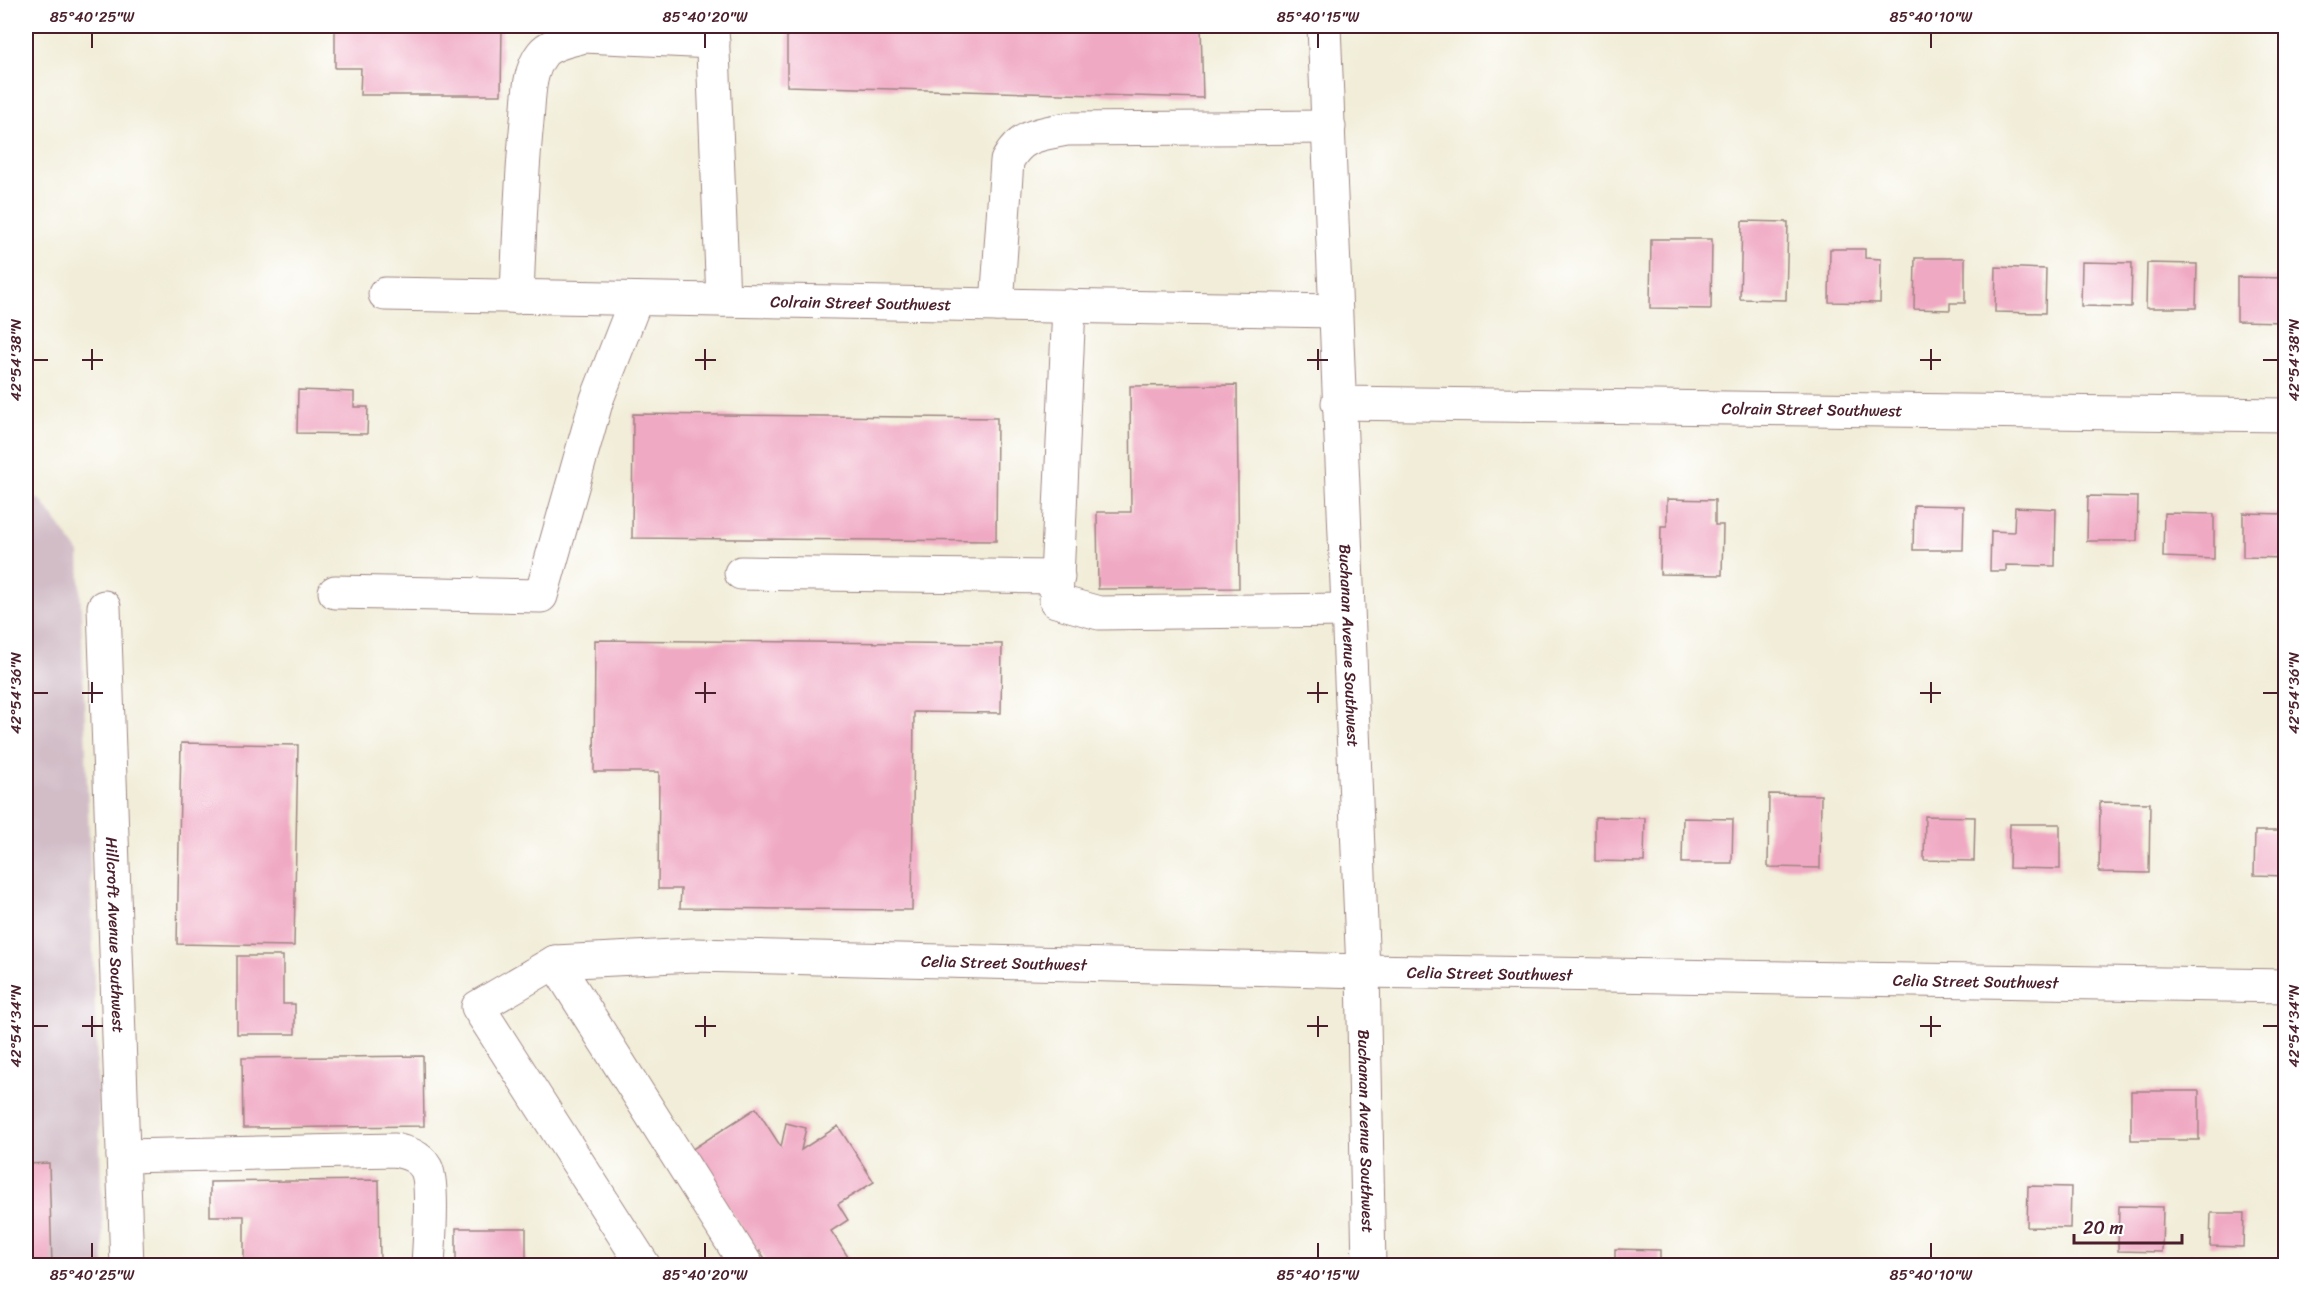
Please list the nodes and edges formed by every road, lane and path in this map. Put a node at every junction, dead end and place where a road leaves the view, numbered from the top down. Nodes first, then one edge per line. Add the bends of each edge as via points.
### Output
1 (1324, 26) edge
2 (713, 34) edge
3 (1329, 127) junction
4 (385, 294) dead end
5 (517, 297) junction
6 (636, 299) junction
7 (723, 300) junction
8 (997, 305) junction
9 (1069, 306) junction
10 (1335, 311) junction
11 (1338, 403) junction
12 (2286, 415) edge
13 (741, 573) dead end
14 (1057, 589) junction
15 (335, 591) dead end
16 (104, 606) dead end
17 (1347, 610) junction
18 (555, 962) junction
19 (1363, 971) junction
20 (2286, 986) edge
21 (123, 1156) junction
22 (127, 1266) edge
23 (428, 1266) edge
24 (644, 1266) edge
25 (747, 1266) edge
26 (1369, 1266) edge

1 - 3 street, Buchanan Avenue Southwest
2 - 5 street via 584,36 544,51 534,66 530,93 521,178
2 - 7 street
3 - 8 street via 1066,129 1035,135 1014,146 1006,161
3 - 10 street, Buchanan Avenue Southwest
4 - 5 street, Colrain Street Southwest
5 - 6 street, Colrain Street Southwest
6 - 7 street, Colrain Street Southwest
6 - 15 street via 597,399 541,596
7 - 8 street, Colrain Street Southwest
8 - 9 street, Colrain Street Southwest
9 - 10 street, Colrain Street Southwest
9 - 14 street
10 - 11 street, Buchanan Avenue Southwest
11 - 12 street, Colrain Street Southwest
11 - 17 street, Buchanan Avenue Southwest
13 - 14 street
14 - 17 street via 1099,612
16 - 21 street, Hillcroft Avenue Southwest
17 - 19 street, Buchanan Avenue Southwest
18 - 19 street, Celia Street Southwest via 694,955
18 - 24 street via 478,1007
18 - 25 street
19 - 20 street, Celia Street Southwest
19 - 26 street, Buchanan Avenue Southwest
21 - 22 street, Hillcroft Avenue Southwest
21 - 23 street via 395,1150 413,1154 426,1169 429,1187

